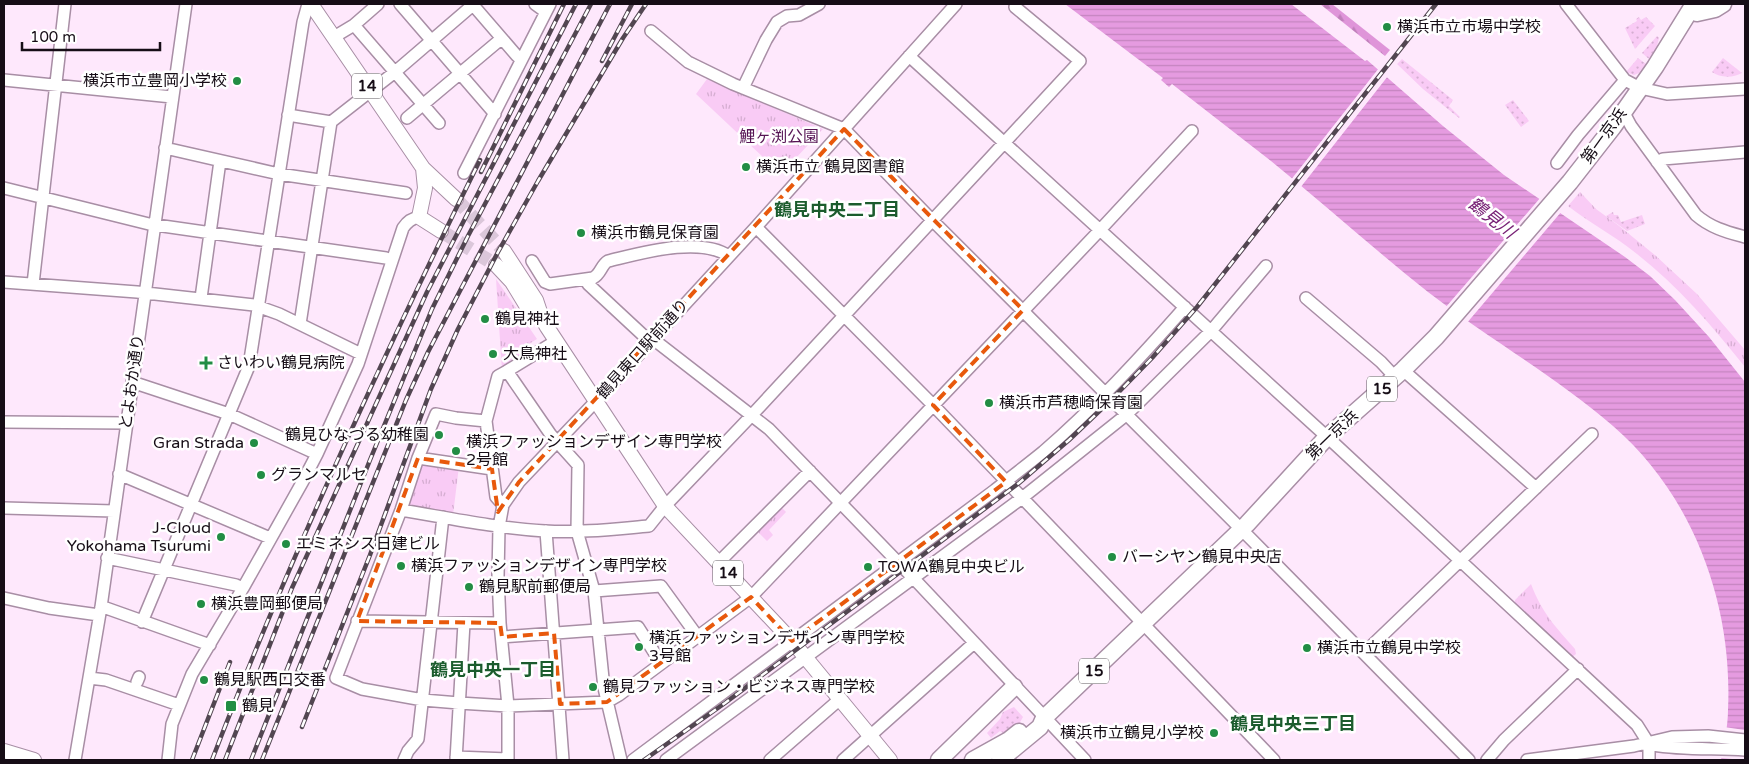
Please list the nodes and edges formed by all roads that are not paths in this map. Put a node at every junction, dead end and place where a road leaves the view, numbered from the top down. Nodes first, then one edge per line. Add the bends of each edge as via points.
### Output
1 (65, 4) edge
2 (186, 4) edge
3 (309, 4) edge
4 (378, 4) edge
5 (400, 4) edge
6 (474, 4) edge
7 (535, 4) edge
8 (819, 4) edge
9 (956, 4) edge
10 (1566, 4) edge
11 (1723, 4) edge
12 (1015, 7) dead end
13 (1699, 7) edge
14 (548, 8) edge
15 (354, 25) junction
16 (651, 31) dead end
17 (334, 37) junction
18 (501, 39) junction
19 (431, 40) junction
20 (909, 56) junction
21 (522, 59) junction
22 (395, 72) junction
23 (460, 73) junction
24 (4, 80) edge
25 (1625, 80) junction
26 (56, 86) junction
27 (743, 88) junction
28 (1640, 88) junction
29 (1745, 89) edge
30 (371, 91) junction
31 (172, 97) junction
32 (423, 104) junction
33 (1623, 111) junction
34 (495, 114) junction
35 (288, 115) junction
36 (407, 118) dead end
37 (331, 122) junction
38 (438, 123) dead end
39 (844, 129) junction
40 (1192, 131) dead end
41 (1005, 142) junction
42 (165, 148) junction
43 (1745, 152) edge
44 (220, 161) junction
45 (1657, 162) junction
46 (1557, 163) dead end
47 (423, 168) junction
48 (464, 173) dead end
49 (279, 174) junction
50 (322, 181) junction
51 (4, 188) edge
52 (406, 193) dead end
53 (43, 198) junction
54 (456, 199) tunnel mouth
55 (420, 217) junction
56 (932, 220) junction
57 (154, 224) junction
58 (756, 227) junction
59 (1100, 230) junction
60 (441, 231) tunnel mouth
61 (210, 232) junction
62 (1745, 236) edge
63 (269, 241) junction
64 (313, 248) junction
65 (504, 251) tunnel mouth
66 (729, 256) junction
67 (386, 258) dead end
68 (532, 261) dead end
69 (496, 265) tunnel mouth
70 (1266, 266) dead end
71 (588, 279) junction
72 (4, 282) edge
73 (33, 284) junction
74 (144, 293) junction
75 (201, 298) junction
76 (1306, 298) dead end
77 (259, 306) junction
78 (1185, 308) junction
79 (1023, 310) junction
80 (844, 315) junction
81 (542, 318) junction
82 (300, 324) junction
83 (1211, 331) junction
84 (652, 339) junction
85 (556, 341) junction
86 (361, 354) junction
87 (507, 371) junction
88 (1399, 374) junction
89 (132, 382) junction
90 (1105, 393) junction
91 (596, 401) junction
92 (933, 405) junction
93 (229, 414) junction
94 (1126, 415) junction
95 (751, 416) junction
96 (486, 421) junction
97 (4, 422) edge
98 (126, 423) junction
99 (1592, 434) dead end
100 (1326, 438) junction
101 (556, 442) junction
102 (317, 454) junction
103 (418, 458) junction
104 (492, 469) junction
105 (810, 471) junction
106 (119, 474) junction
107 (1006, 482) junction
108 (1536, 488) junction
109 (1022, 498) junction
110 (841, 503) junction
111 (191, 505) junction
112 (503, 505) junction
113 (665, 506) junction
114 (4, 508) edge
115 (401, 510) junction
116 (114, 511) junction
117 (443, 517) junction
118 (499, 527) junction
119 (1241, 529) junction
120 (546, 531) junction
121 (578, 531) junction
122 (270, 538) junction
123 (107, 558) junction
124 (1460, 561) junction
125 (898, 562) junction
126 (718, 563) junction
127 (163, 571) junction
128 (913, 578) junction
129 (243, 588) junction
130 (594, 591) junction
131 (751, 597) junction
132 (4, 598) edge
133 (103, 611) junction
134 (357, 621) junction
135 (142, 622) junction
136 (431, 622) junction
137 (464, 623) junction
138 (500, 623) junction
139 (1143, 624) junction
140 (599, 629) junction
141 (554, 633) junction
142 (502, 637) junction
143 (698, 637) junction
144 (792, 641) junction
145 (974, 643) junction
146 (210, 645) junction
147 (1364, 653) junction
148 (806, 658) junction
149 (661, 663) junction
150 (1578, 669) junction
151 (89, 678) junction
152 (1014, 687) junction
153 (840, 699) junction
154 (423, 700) junction
155 (607, 702) junction
156 (459, 703) junction
157 (560, 704) junction
158 (179, 706) junction
159 (508, 706) junction
160 (1044, 718) junction
161 (667, 736) junction
162 (871, 736) junction
163 (1745, 740) edge
164 (1714, 742) junction
165 (1649, 744) junction
166 (1745, 750) edge
167 (4, 751) edge
168 (680, 755) edge
169 (456, 759) edge
170 (508, 759) edge
171 (34, 760) edge
172 (75, 760) edge
173 (168, 760) edge
174 (404, 760) edge
175 (563, 760) edge
176 (621, 760) edge
177 (633, 760) edge
178 (666, 760) edge
179 (770, 760) edge
180 (843, 760) edge
181 (890, 760) edge
182 (939, 760) edge
183 (973, 760) edge
184 (1000, 760) edge
185 (1085, 760) edge
186 (1274, 760) edge
187 (1469, 760) edge
188 (1487, 760) edge
189 (1527, 760) edge
190 (1649, 760) edge

1 - 26 street
2 - 31 street, とよおか通り
3 - 17 main road, 14
3 - 35 street via 303,22
4 - 15 street
5 - 19 street
6 - 18 street
6 - 19 street
7 - 14 street
8 - 27 street via 802,14 787,16 773,26
9 - 20 street, 鶴見東口駅前通り
10 - 25 street
11 - 13 highway, 第一京浜 / 15 via 1715,9
12 - 41 street via 1080,61
13 - 28 highway, 第一京浜 / 15
14 - 21 street
15 - 17 street
15 - 22 street
16 - 27 street via 688,62
17 - 30 main road, 14
18 - 21 street
18 - 23 street
19 - 22 street
19 - 23 street
20 - 39 street, 鶴見東口駅前通り
20 - 41 street
21 - 34 street
22 - 30 street
22 - 32 street
23 - 32 street
23 - 34 street
24 - 26 street
25 - 28 street
25 - 46 street
26 - 31 street
26 - 53 street
27 - 39 street
28 - 29 street via 1667,94
28 - 33 highway, 第一京浜 / 15
30 - 37 street
30 - 47 main road, 14
31 - 42 street, とよおか通り
32 - 36 street
32 - 38 street
33 - 45 street
33 - 88 highway, 第一京浜 / 15 via 1570,182 1436,337
34 - 48 street
35 - 37 street
35 - 49 street
37 - 50 street
39 - 56 street
39 - 58 street, 鶴見東口駅前通り
40 - 59 street
41 - 56 street
41 - 59 street
42 - 44 street
42 - 57 street, とよおか通り
43 - 45 street
44 - 49 street
44 - 61 street
45 - 62 street via 1696,215 1717,229
47 - 54 main road, 14
47 - 55 main road via 425,188
49 - 50 street
49 - 63 street
50 - 52 street
50 - 64 street
51 - 53 street
53 - 57 street
53 - 73 street
55 - 60 main road
55 - 86 street via 407,222 403,228
56 - 79 street
56 - 80 street
57 - 61 street
57 - 74 street, とよおか通り
58 - 66 street, 鶴見東口駅前通り
58 - 80 street
59 - 78 street
59 - 79 street
61 - 63 street
61 - 75 street
63 - 64 street
63 - 77 street
64 - 67 street
64 - 82 street
65 - 81 main road, 14 via 536,300
66 - 71 street via 716,249 699,246 640,254 608,260 596,277
66 - 84 street, 鶴見東口駅前通り
68 - 71 street via 548,284
69 - 81 main road, 14 via 512,282 526,305
70 - 83 street
71 - 84 street via 588,284 640,333
72 - 73 street
73 - 74 street
74 - 75 street
74 - 89 street, とよおか通り
75 - 77 street
76 - 88 street
77 - 82 street
77 - 93 street via 250,366
78 - 83 street
78 - 90 street
79 - 90 street
79 - 92 street
80 - 92 street
80 - 95 street
81 - 85 main road, 14
82 - 86 street
83 - 94 street
83 - 100 street
84 - 91 street, 鶴見東口駅前通り
84 - 95 street
85 - 87 street
85 - 91 main road, 14
86 - 102 street
87 - 96 street via 498,376
87 - 101 street
88 - 100 highway, 第一京浜 / 15
88 - 108 street
89 - 93 street
89 - 98 street, とよおか通り
90 - 94 street
90 - 107 street
91 - 101 street, 鶴見東口駅前通り
91 - 113 main road, 14
92 - 107 street
92 - 110 street
93 - 102 street
93 - 111 street
94 - 109 street
94 - 119 street
95 - 105 street via 769,429
95 - 113 street
96 - 103 street via 436,414
96 - 104 street
97 - 98 street
98 - 106 street, とよおか通り
99 - 108 street
100 - 119 highway, 第一京浜 / 15
100 - 124 street
101 - 112 street, 鶴見東口駅前通り via 519,482
101 - 121 street via 578,466
102 - 122 street
103 - 104 street
103 - 115 street
104 - 112 street via 496,496
105 - 110 street
105 - 126 street
106 - 111 street
106 - 116 street, とよおか通り
107 - 109 street
107 - 125 street
108 - 124 street
109 - 128 street
109 - 139 street
110 - 125 street
110 - 131 street
111 - 122 street
111 - 127 street
112 - 118 street, 鶴見東口駅前通り
113 - 121 street via 649,526
113 - 126 main road, 14
114 - 116 street
115 - 117 street
115 - 134 street
116 - 123 street, とよおか通り
117 - 118 street
117 - 136 street
118 - 120 street
118 - 138 street, 鶴見東口駅前通り
119 - 139 highway, 第一京浜 / 15
119 - 147 street
120 - 121 street
120 - 141 street
121 - 130 street
122 - 129 street
123 - 127 street
123 - 133 street, とよおか通り
124 - 147 street
124 - 150 street
125 - 128 street
125 - 144 street
126 - 131 main road, 14
127 - 129 street
127 - 135 street
128 - 145 street
128 - 148 street
129 - 146 street
130 - 140 street
130 - 143 street via 661,586
131 - 143 street
131 - 144 main road, 14
132 - 133 street via 49,608
133 - 135 street
133 - 151 street, とよおか通り
134 - 136 street
134 - 154 street via 336,678 362,689
135 - 146 street
136 - 137 street
136 - 154 street
137 - 138 street
137 - 156 street
138 - 142 street, 鶴見東口駅前通り
139 - 160 highway, 第一京浜 / 15
139 - 186 street
140 - 141 street
140 - 149 street via 638,627
140 - 155 street
141 - 142 street
141 - 157 street
142 - 159 street, 鶴見東口駅前通り
143 - 149 street
144 - 148 main road, 14
144 - 161 street
145 - 152 street
145 - 162 street
146 - 158 street via 192,674
147 - 187 street
148 - 153 main road, 14
148 - 168 street
149 - 155 street
150 - 165 street via 1637,725
150 - 188 street
151 - 158 street via 106,680
151 - 172 street, とよおか通り
152 - 160 street
152 - 182 highway
153 - 162 main road, 14
153 - 179 street
154 - 156 street
154 - 174 street via 418,739
155 - 157 street
155 - 176 street
156 - 159 street
156 - 169 street
157 - 159 street
157 - 175 street
158 - 173 street via 172,724
159 - 170 street, 鶴見東口駅前通り
160 - 183 highway, 第一京浜 / 15 via 1033,720 1009,740
160 - 184 highway, 第一京浜 / 15 via 1040,727
160 - 185 street
161 - 168 street
161 - 177 street
162 - 180 street
162 - 181 main road, 14
163 - 164 street
164 - 165 street via 1672,737
164 - 166 street
165 - 189 street
165 - 190 street
167 - 171 main road
168 - 178 street
169 - 170 street

